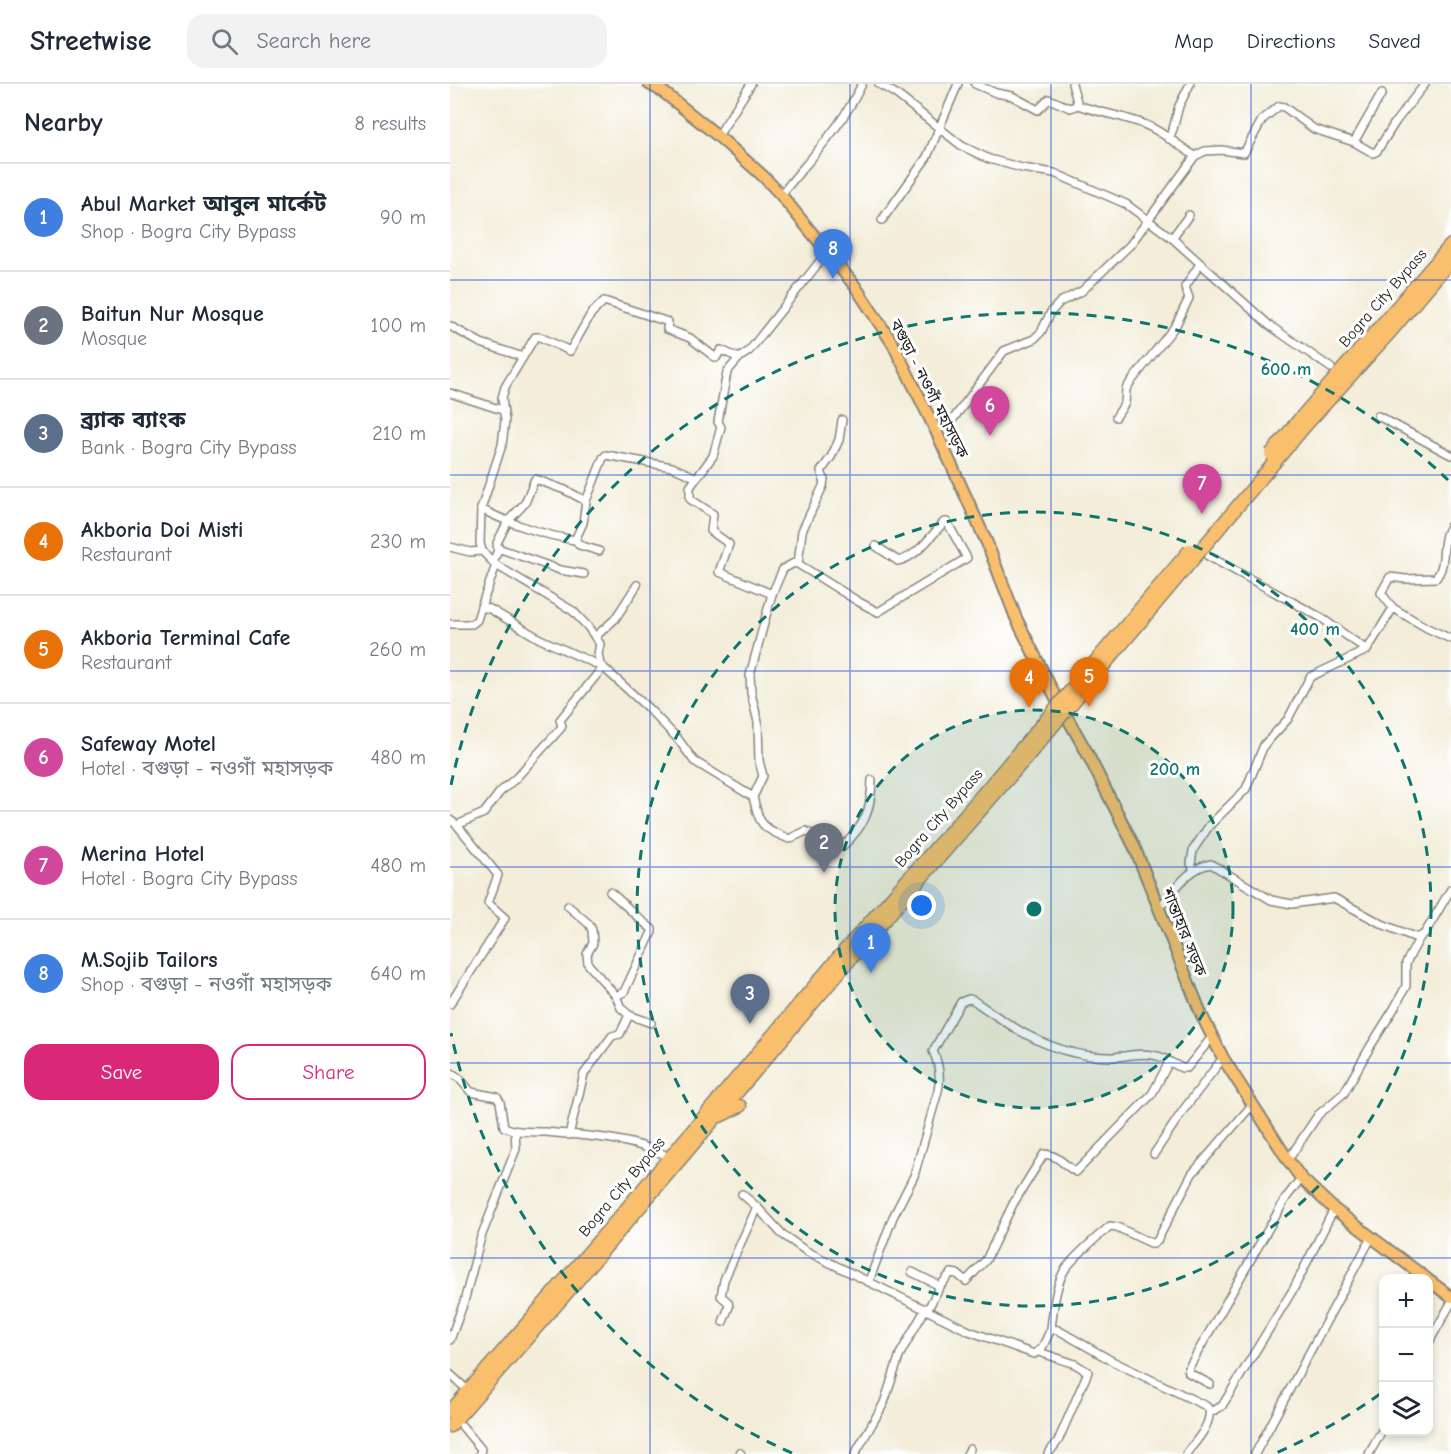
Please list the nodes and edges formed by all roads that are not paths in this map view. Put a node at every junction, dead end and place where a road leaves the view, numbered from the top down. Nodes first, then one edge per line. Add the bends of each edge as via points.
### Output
1 (649, 84) edge
2 (751, 84) edge
3 (862, 84) edge
4 (879, 84) edge
5 (958, 84) edge
6 (975, 84) edge
7 (1072, 84) edge
8 (1190, 84) edge
9 (1425, 84) edge
10 (1382, 93) dead end
11 (1078, 105) junction
12 (939, 129) junction
13 (718, 136) junction
14 (1169, 139) junction
15 (1354, 142) junction
16 (1195, 156) junction
17 (781, 195) junction
18 (1189, 215) dead end
19 (1148, 219) junction
20 (882, 220) dead end
21 (1172, 238) junction
22 (1451, 245) edge
23 (828, 251) junction
24 (1451, 260) edge
25 (1200, 264) junction
26 (450, 326) edge
27 (1386, 328) junction
28 (523, 357) junction
29 (739, 357) junction
30 (1332, 368) dead end
31 (450, 393) edge
32 (502, 410) junction
33 (1378, 416) dead end
34 (1116, 417) dead end
35 (842, 420) dead end
36 (936, 431) junction
37 (1451, 455) edge
38 (697, 478) junction
39 (586, 501) junction
40 (481, 509) junction
41 (508, 521) junction
42 (1451, 525) edge
43 (576, 540) junction
44 (987, 543) joint
45 (876, 546) dead end
46 (450, 547) edge
47 (498, 548) junction
48 (482, 551) junction
49 (599, 551) dead end
50 (1208, 556) dead end
51 (495, 563) junction
52 (798, 564) junction
53 (584, 574) dead end
54 (637, 585) dead end
55 (772, 594) junction
56 (481, 607) junction
57 (1393, 608) junction
58 (450, 624) edge
59 (595, 637) junction
60 (1451, 639) edge
61 (1367, 650) junction
62 (602, 666) junction
63 (872, 780) dead end
64 (753, 797) junction
65 (454, 823) edge
66 (1194, 870) junction
67 (1451, 889) edge
68 (610, 892) dead end
69 (568, 906) dead end
70 (1158, 909) junction
71 (1420, 937) junction
72 (842, 961) junction
73 (616, 996) junction
74 (450, 1004) edge
75 (629, 1015) junction
76 (651, 1023) dead end
77 (1212, 1037) junction
78 (1223, 1058) junction
79 (1170, 1062) junction
80 (450, 1072) edge
81 (1253, 1104) junction
82 (740, 1106) dead end
83 (714, 1119) junction
84 (515, 1131) junction
85 (569, 1135) junction
86 (663, 1154) dead end
87 (1154, 1154) dead end
88 (1288, 1160) junction
89 (1301, 1178) junction
90 (742, 1194) dead end
91 (757, 1207) junction
92 (1334, 1209) junction
93 (1371, 1238) junction
94 (912, 1272) dead end
95 (1420, 1274) edge
96 (869, 1281) junction
97 (1433, 1284) edge
98 (940, 1286) junction
99 (1451, 1297) edge
100 (1451, 1303) edge
101 (927, 1309) junction
102 (723, 1322) dead end
103 (1052, 1329) junction
104 (1433, 1335) edge
105 (450, 1340) edge
106 (1039, 1352) junction
107 (450, 1374) edge
108 (1210, 1384) dead end
109 (463, 1386) dead end
110 (450, 1412) edge
111 (1211, 1412) junction
112 (456, 1426) edge
113 (1379, 1435) edge
114 (480, 1454) edge
115 (855, 1454) edge
116 (1048, 1454) edge
117 (1186, 1454) edge
118 (1255, 1454) edge
119 (1369, 1454) edge

1 - 13 main road, বগুড়া - নওগাঁ মহাসড়ক
2 - 13 street
3 - 17 street via 837,128
4 - 12 street
5 - 12 street
6 - 11 street via 1012,96 1038,110 1048,99 1071,108
7 - 11 street
8 - 14 street
9 - 15 street via 1377,151 1369,152
10 - 15 street
11 - 14 street via 1149,126
12 - 19 street via 989,159 1054,173 1126,204
12 - 20 street via 927,157
13 - 17 main road, বগুড়া - নওগাঁ মহাসড়ক
14 - 16 street
15 - 16 street via 1314,129 1279,106 1262,120 1244,153 1221,150
16 - 19 street
17 - 23 main road, বগুড়া - নওগাঁ মহাসড়ক
18 - 21 street
19 - 21 street
19 - 36 street via 1130,244 1082,291 1060,302 1034,339 1004,351 954,418
21 - 25 street
22 - 27 highway, Bogra City Bypass
23 - 29 street via 749,351
23 - 36 main road, বগুড়া - নওগাঁ মহাসড়ক via 893,344
24 - 27 highway, Bogra City Bypass
25 - 30 street via 1269,325
25 - 34 street via 1186,284 1189,298 1176,325 1126,389 1125,403
26 - 28 street via 481,343
27 - 72 highway, Bogra City Bypass, bridge via 1222,514
28 - 29 street via 535,337 540,336 573,349 591,314 604,301 668,322 668,329 690,338 716,358 721,350
28 - 32 street via 505,387
29 - 38 street via 724,378 716,452
31 - 32 street
32 - 40 street via 502,445
33 - 37 street
35 - 52 street via 839,440 821,471 823,486 802,531
36 - 44 main road, বগুড়া - নওগাঁ মহাসড়ক
38 - 39 street via 672,467 606,455
38 - 55 street via 690,487 690,499 713,514 711,531 729,544 719,572
39 - 41 street via 535,479 525,503
39 - 43 street
40 - 41 street
40 - 48 street
41 - 43 street via 557,538
41 - 47 street
42 - 57 street via 1436,579 1390,577 1380,593
43 - 49 street via 579,545
44 - 70 main road, শান্তাহার সড়ক via 1016,618 1134,846
45 - 52 street via 898,561 904,560 947,522 967,558 878,612
46 - 48 street
47 - 51 street
47 - 53 street via 560,570
48 - 51 street
50 - 61 street via 1320,617
51 - 56 street
51 - 59 street via 573,611
52 - 55 street via 783,569
54 - 59 street via 615,619
55 - 64 street via 750,675 763,776
56 - 58 street via 472,624
56 - 62 street
57 - 60 street
57 - 61 street
59 - 62 street via 600,644 598,658
61 - 66 street via 1310,677 1288,719 1264,745 1246,789 1209,826 1193,850
62 - 64 street via 650,710 694,761
62 - 65 street via 560,720 561,728 525,769 483,813
63 - 64 street via 872,800 866,817 859,831 842,847 806,831 789,839 772,831 759,820
65 - 74 street via 498,875 488,903 505,918
66 - 70 street
66 - 71 street via 1211,864 1282,903 1334,898 1382,924
67 - 71 street
68 - 73 street via 652,929 624,992
69 - 73 street via 589,924 593,944 586,954 588,964
70 - 77 main road, শান্তাহার সড়ক
71 - 88 street via 1406,963 1406,986 1395,1007 1344,1093 1318,1115
72 - 83 highway, Bogra City Bypass
72 - 110 highway, Bogra City Bypass
73 - 75 street
75 - 76 street
75 - 85 street via 620,1034 612,1036 584,1074
77 - 78 main road, শান্তাহার সড়ক
77 - 79 street via 1186,1068
78 - 81 main road, শান্তাহার সড়ক
78 - 87 street
79 - 96 street via 1153,1054 1108,1057 1066,1051 1028,1037 973,1000 961,1002 933,1051 941,1080 938,1091 914,1176 893,1217
79 - 98 street via 1152,1094 1076,1172 1060,1159 1044,1154 1013,1204 986,1260 966,1281 951,1274
80 - 84 street via 471,1092 497,1097 504,1127
81 - 88 main road, শান্তাহার সড়ক
81 - 103 street via 1192,1173 1157,1241 1153,1244 1110,1226 1070,1264 1063,1273 1053,1309
82 - 83 highway
83 - 112 highway, Bogra City Bypass
84 - 85 street
84 - 105 street via 516,1149 481,1237
85 - 86 street via 644,1145
88 - 89 main road, শান্তাহার সড়ক
89 - 92 main road, শান্তাহার সড়ক
89 - 108 street via 1188,1369
90 - 91 street
91 - 96 street via 782,1234 806,1251
91 - 102 street via 724,1280 721,1296 729,1307
92 - 93 main road, শান্তাহার সড়ক
92 - 111 street via 1288,1298 1222,1406
93 - 95 main road, শান্তাহার সড়ক
93 - 118 street
94 - 98 street
96 - 101 street
97 - 99 main road, শান্তাহার সড়ক
98 - 101 street
100 - 104 street
101 - 106 street via 969,1331 1034,1354
101 - 115 street via 900,1354 884,1403
103 - 106 street
103 - 111 street via 1070,1335
106 - 116 street via 1088,1372 1058,1441
107 - 109 street
111 - 117 street via 1202,1433
112 - 114 street via 482,1449
113 - 119 street

